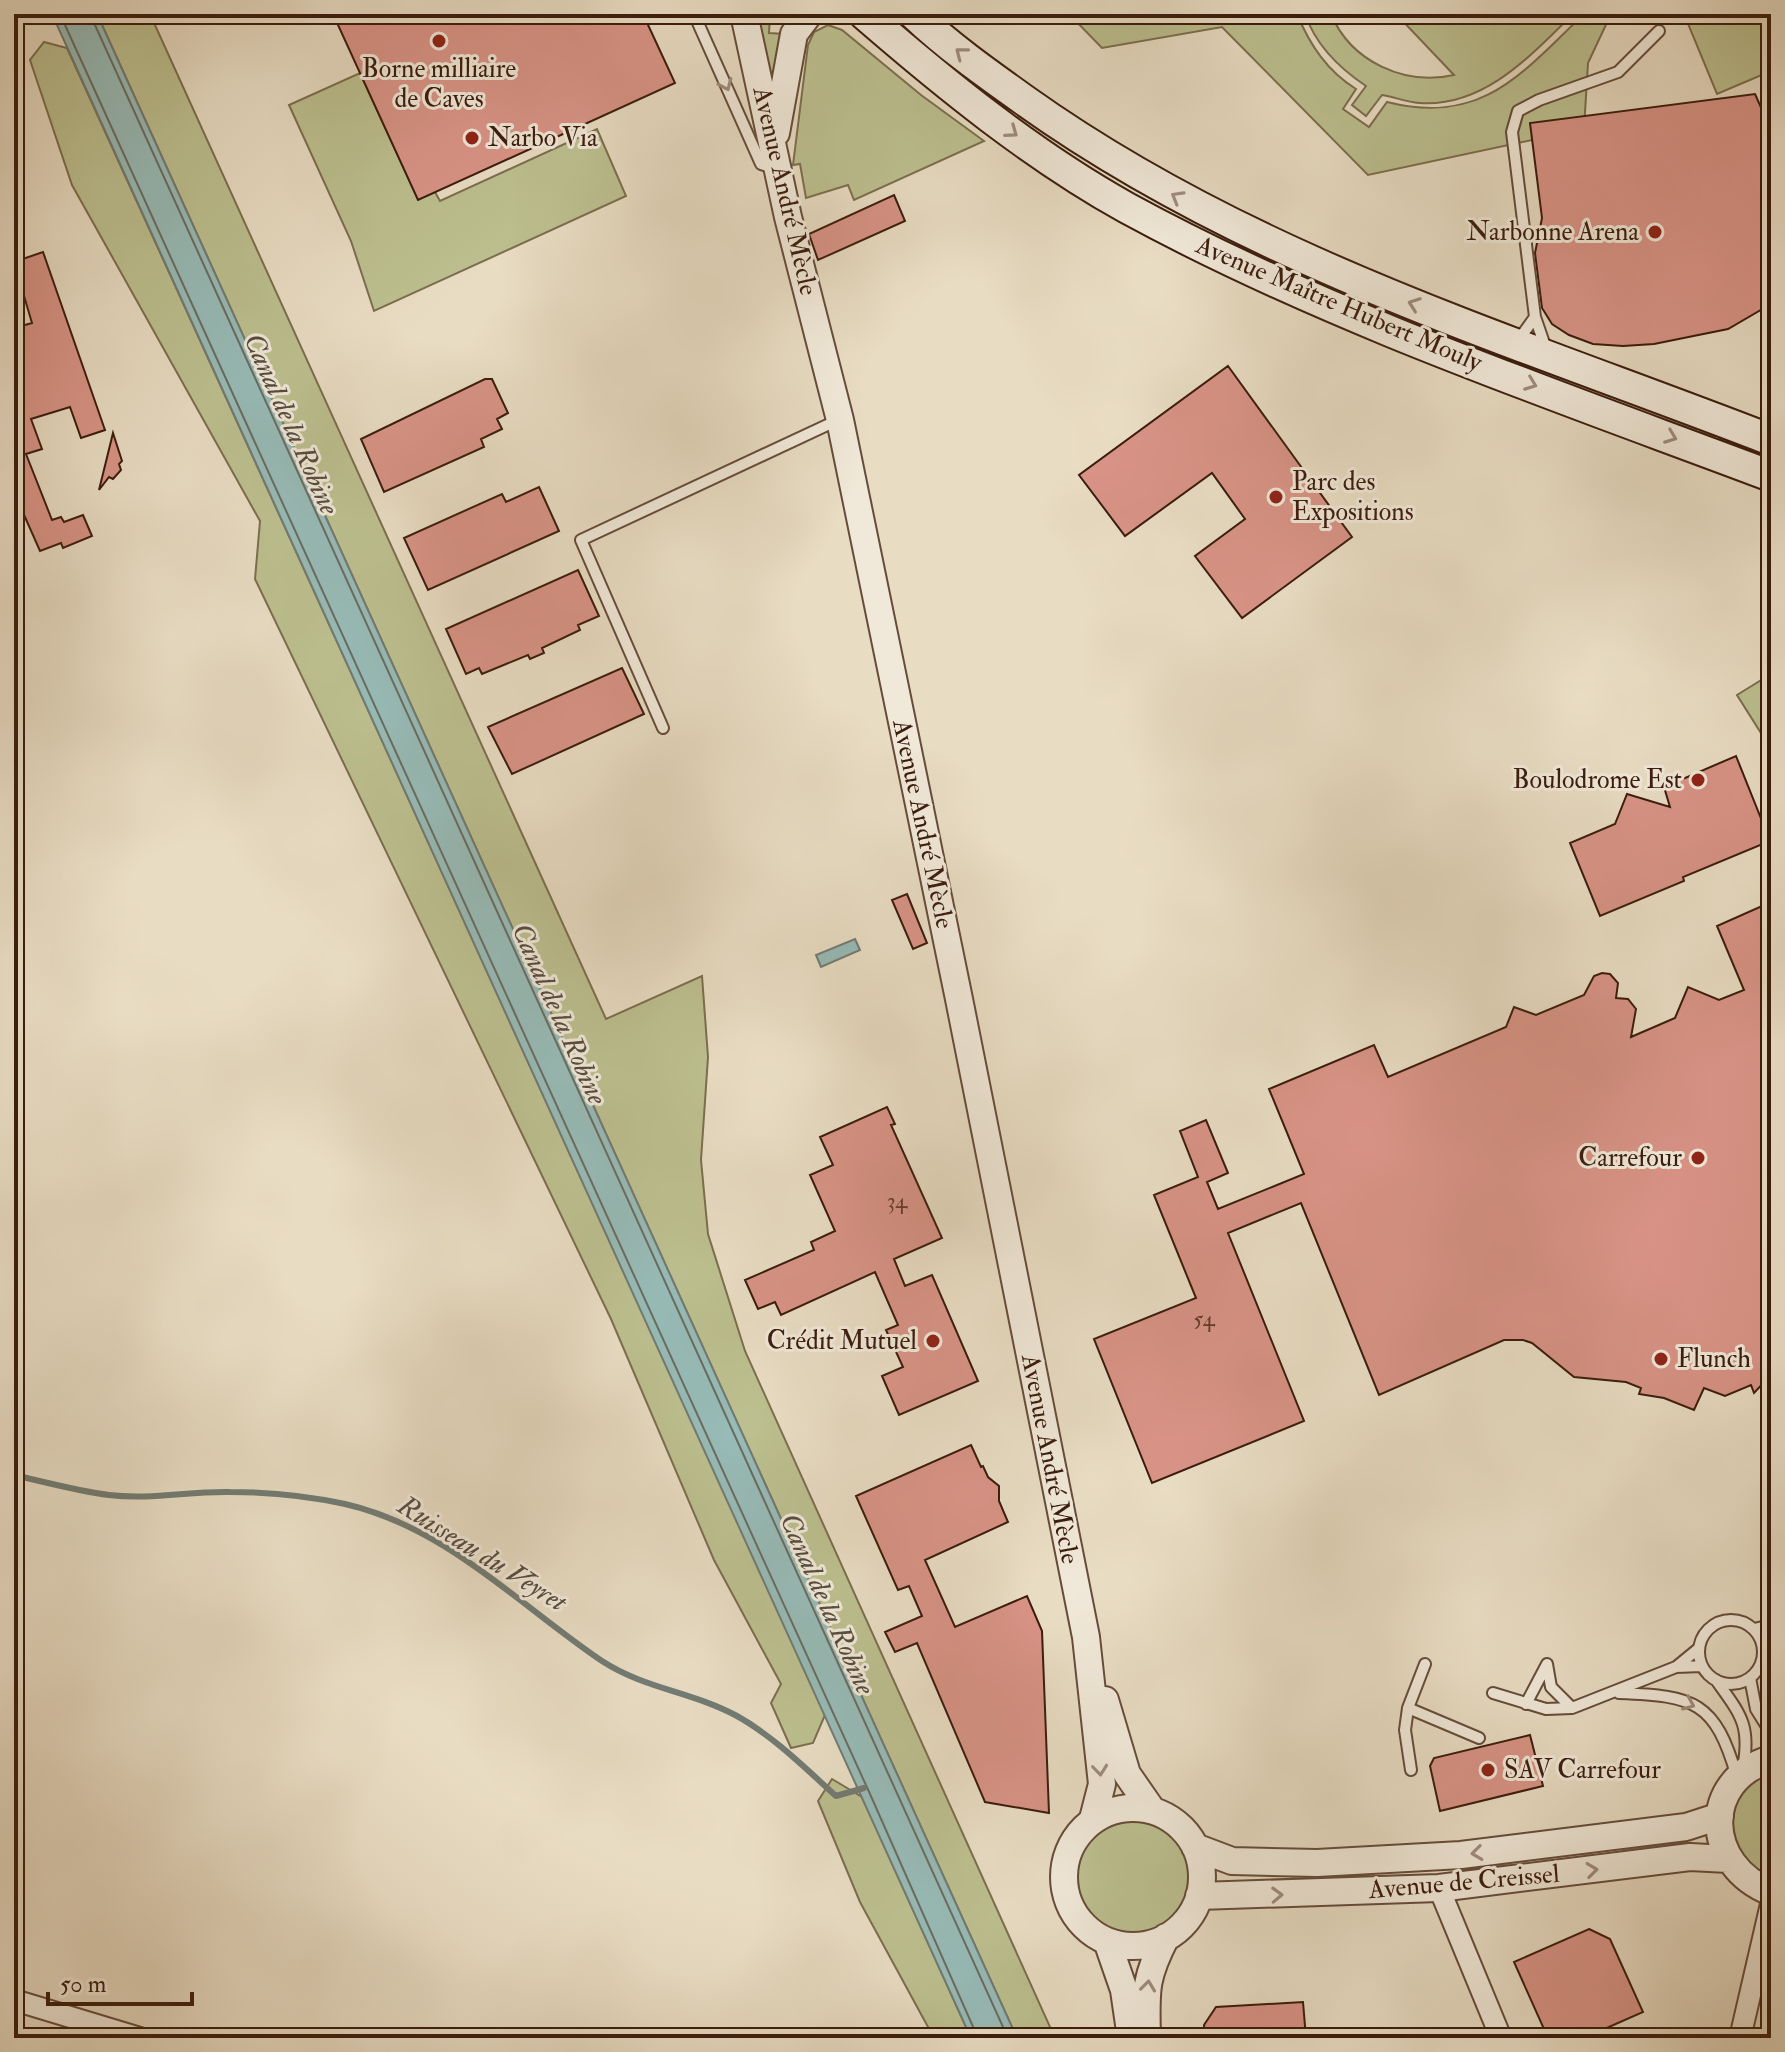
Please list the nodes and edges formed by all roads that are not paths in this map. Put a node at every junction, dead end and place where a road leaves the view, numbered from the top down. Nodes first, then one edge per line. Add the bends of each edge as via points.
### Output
1 (694, 14) edge
2 (744, 14) edge
3 (809, 14) edge
4 (864, 14) edge
5 (914, 14) edge
6 (1659, 31) dead end
7 (771, 159) junction
8 (1535, 317) junction
9 (1516, 344) junction
10 (1547, 355) junction
11 (840, 420) junction
12 (1771, 440) edge
13 (1771, 476) edge
14 (663, 728) dead end
15 (1771, 1625) edge
16 (1754, 1629) junction
17 (1086, 1637) junction
18 (1767, 1645) edge
19 (1698, 1649) junction
20 (1425, 1664) dead end
21 (1702, 1666) junction
22 (1676, 1667) junction
23 (1750, 1678) junction
24 (1716, 1680) junction
25 (1613, 1692) junction
26 (1493, 1693) dead end
27 (1526, 1704) junction
28 (1408, 1708) junction
29 (1572, 1708) junction
30 (1771, 1733) edge
31 (1479, 1738) dead end
32 (1771, 1759) edge
33 (1411, 1770) dead end
34 (1740, 1776) junction
35 (1152, 1810) junction
36 (1720, 1816) junction
37 (1093, 1819) junction
38 (1195, 1847) junction
39 (1728, 1859) junction
40 (1439, 1888) junction
41 (1771, 1892) edge
42 (1199, 1896) junction
43 (1771, 1904) edge
44 (1166, 1937) junction
45 (1107, 1941) junction
46 (14, 2000) edge
47 (140, 2038) edge
48 (1131, 2038) edge
49 (1147, 2038) edge
50 (1501, 2038) edge
51 (1740, 2038) edge

1 -> 7 lane
2 - 7 street, Avenue André Mècle
3 - 7 street via 794,34
4 -> 13 main road, Avenue Maître Hubert Mouly via 938,79 1069,173 1251,271
9 -> 5 main road, Avenue Maître Hubert Mouly via 1308,262 1189,204 1050,118
6 - 8 lane via 1618,72 1518,111 1512,132
7 - 11 street, Avenue André Mècle
8 - 9 lane
8 - 10 lane
9 - 10 main road, Avenue Maître Hubert Mouly
10 - 12 main road, Avenue Maître Hubert Mouly
11 - 14 lane via 581,540
11 - 17 street, Avenue André Mècle
15 - 16 lane
16 - 18 lane
16 - 19 lane via 1728,1619 1712,1626
17 - 35 street, Avenue André Mècle via 1127,1774
17 -> 37 street, Avenue André Mècle via 1102,1784
18 - 23 lane
19 - 21 lane
19 - 22 lane
20 - 28 lane
21 - 22 lane
21 - 24 lane
22 - 25 lane
23 - 24 lane via 1730,1684
23 - 30 lane via 1756,1709
24 - 34 lane via 1744,1724 1748,1744
25 - 29 lane
25 -> 34 lane via 1682,1700 1705,1712 1718,1725
26 - 27 lane
27 - 29 lane
27 - 29 lane via 1547,1664 1551,1687
28 - 31 lane
28 - 33 lane via 1405,1730
32 - 34 street
34 - 36 street via 1725,1796
35 - 37 street via 1111,1810
35 - 38 street via 1170,1818
36 -> 38 street, Avenue de Creissel via 1686,1827 1461,1855 1249,1862
36 - 39 street via 1720,1838
37 - 45 street via 1067,1853 1065,1895 1088,1930
38 - 42 street via 1202,1879
40 -> 39 street, Avenue de Creissel via 1690,1857
39 - 41 street via 1740,1874
42 -> 40 street, Avenue de Creissel
40 - 50 street
42 - 44 street via 1187,1919
43 - 51 street
44 - 45 street via 1127,1946
49 -> 44 street via 1146,1983
45 - 48 street via 1124,1990
46 - 47 street

